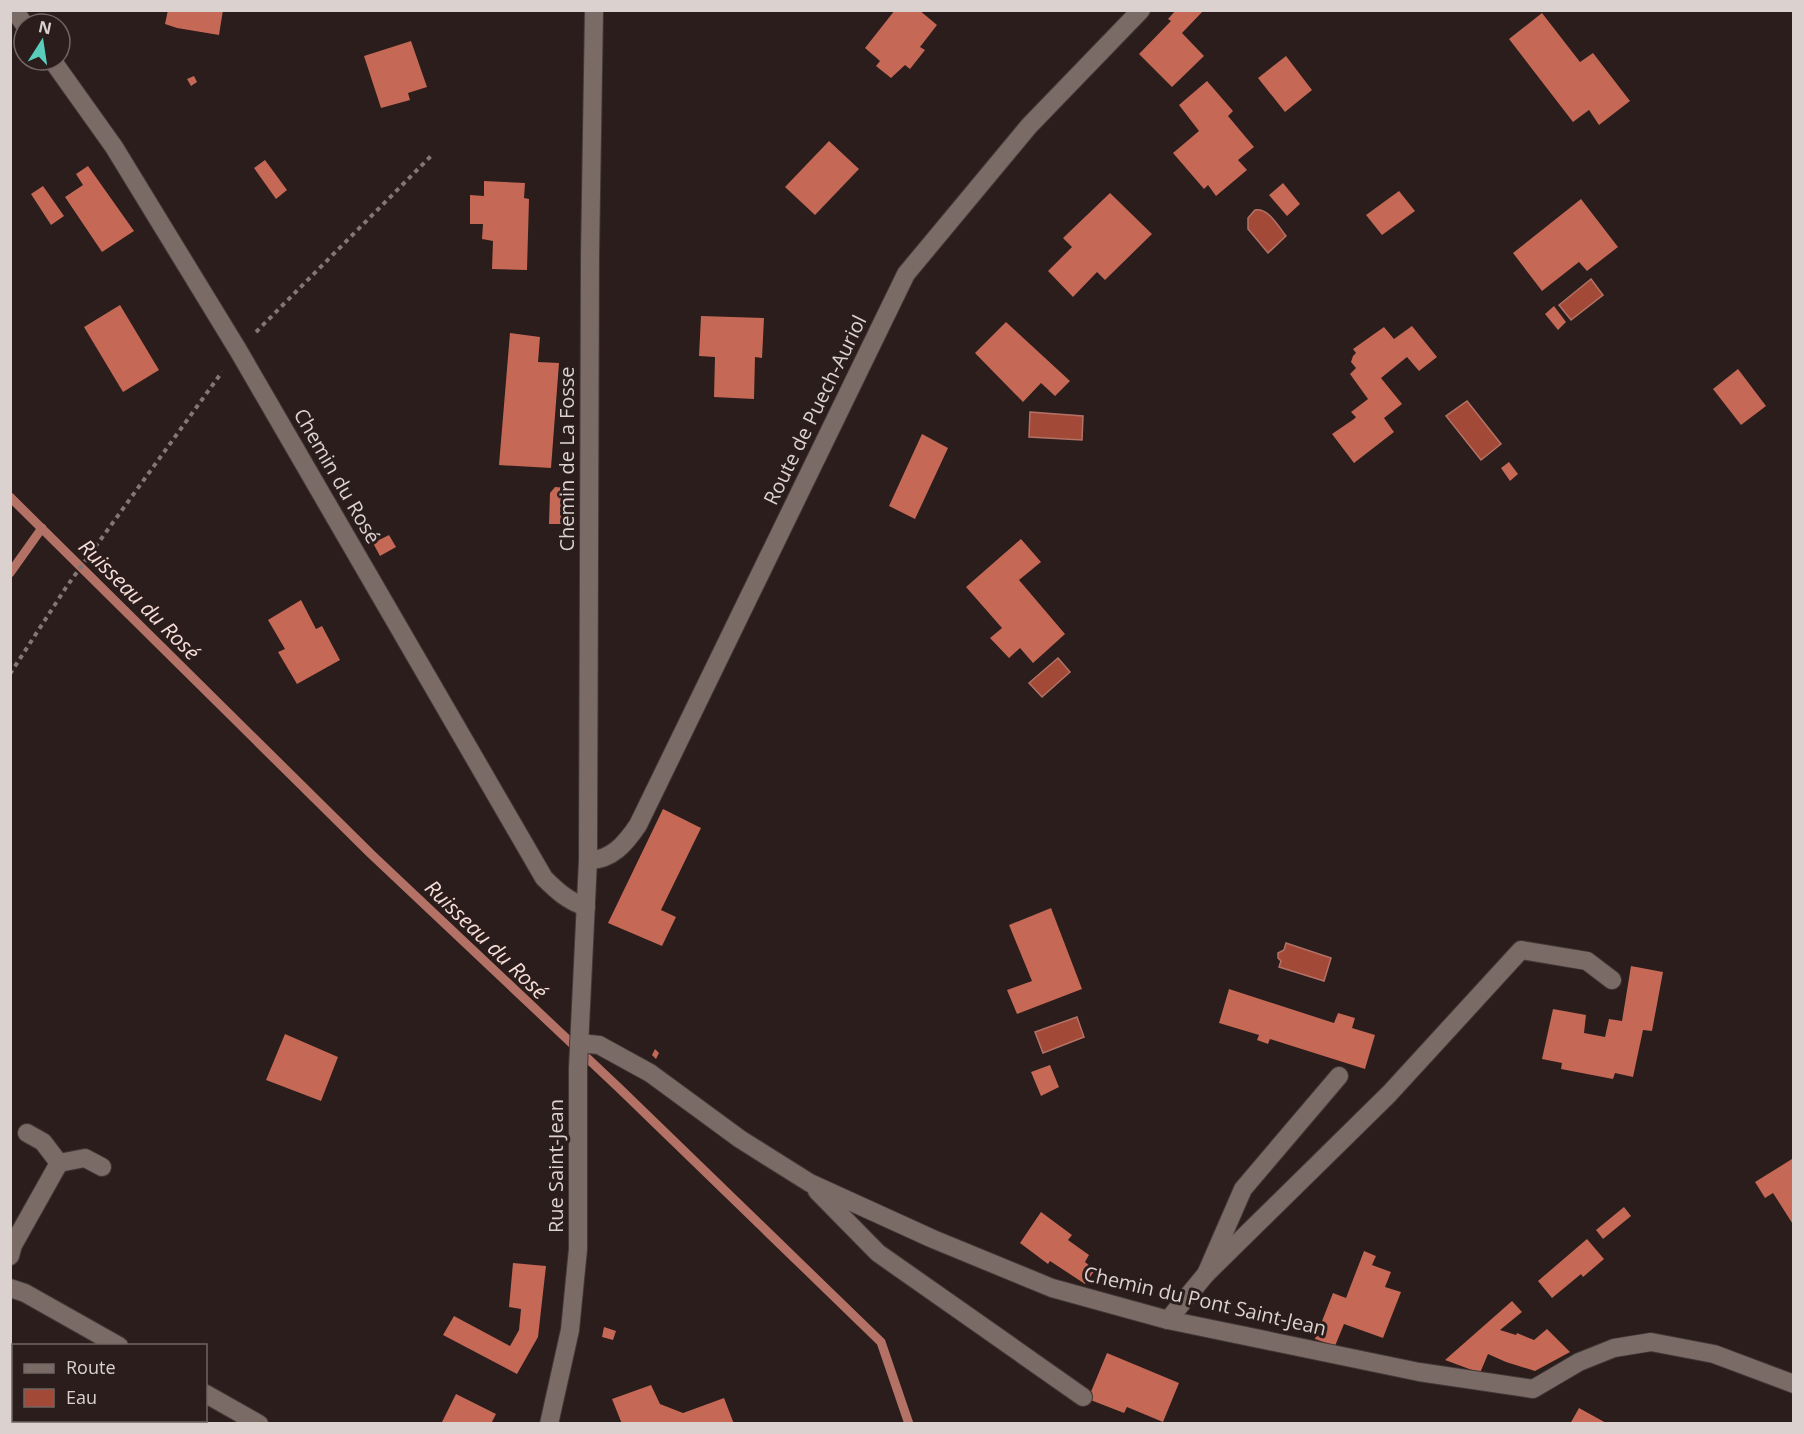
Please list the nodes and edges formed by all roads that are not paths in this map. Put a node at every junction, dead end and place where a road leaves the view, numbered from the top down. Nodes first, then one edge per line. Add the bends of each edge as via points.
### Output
1 (594, 10) edge
2 (1141, 10) edge
3 (60, 72) edge
4 (588, 860) junction
5 (586, 907) junction
6 (1612, 980) dead end
7 (579, 1042) junction
8 (1339, 1076) dead end
9 (27, 1133) dead end
10 (59, 1163) junction
11 (102, 1167) dead end
12 (810, 1184) junction
13 (10, 1256) edge
14 (1206, 1274) junction
15 (10, 1288) edge
16 (1168, 1320) junction
17 (114, 1344) edge
18 (1794, 1384) edge
19 (207, 1395) edge
20 (1083, 1396) dead end
21 (259, 1424) edge
22 (549, 1424) edge

1 - 4 street, Chemin de La Fosse
2 - 4 street, Route de Puech-Auriol via 1029,126 906,274 638,825 615,852 600,861
3 - 5 street, Chemin du Rosé via 114,147 238,350 544,878 564,897
4 - 5 street, Chemin de La Fosse
5 - 7 street, Rue Saint-Jean
6 - 14 street via 1587,961 1521,950 1389,1094
7 - 12 street, Chemin du Pont Saint-Jean via 599,1045 650,1072 740,1139
7 - 22 street, Rue Saint-Jean via 578,1249 570,1330
8 - 14 street via 1243,1190
9 - 10 street via 43,1142
10 - 11 street via 85,1158
10 - 13 street
12 - 16 street, Chemin du Pont Saint-Jean via 1052,1288
12 - 20 street via 878,1252
14 - 16 street
15 - 17 street
16 - 18 street, Chemin du Pont Saint-Jean via 1419,1372 1533,1389 1614,1347 1651,1342 1714,1354
19 - 21 street

